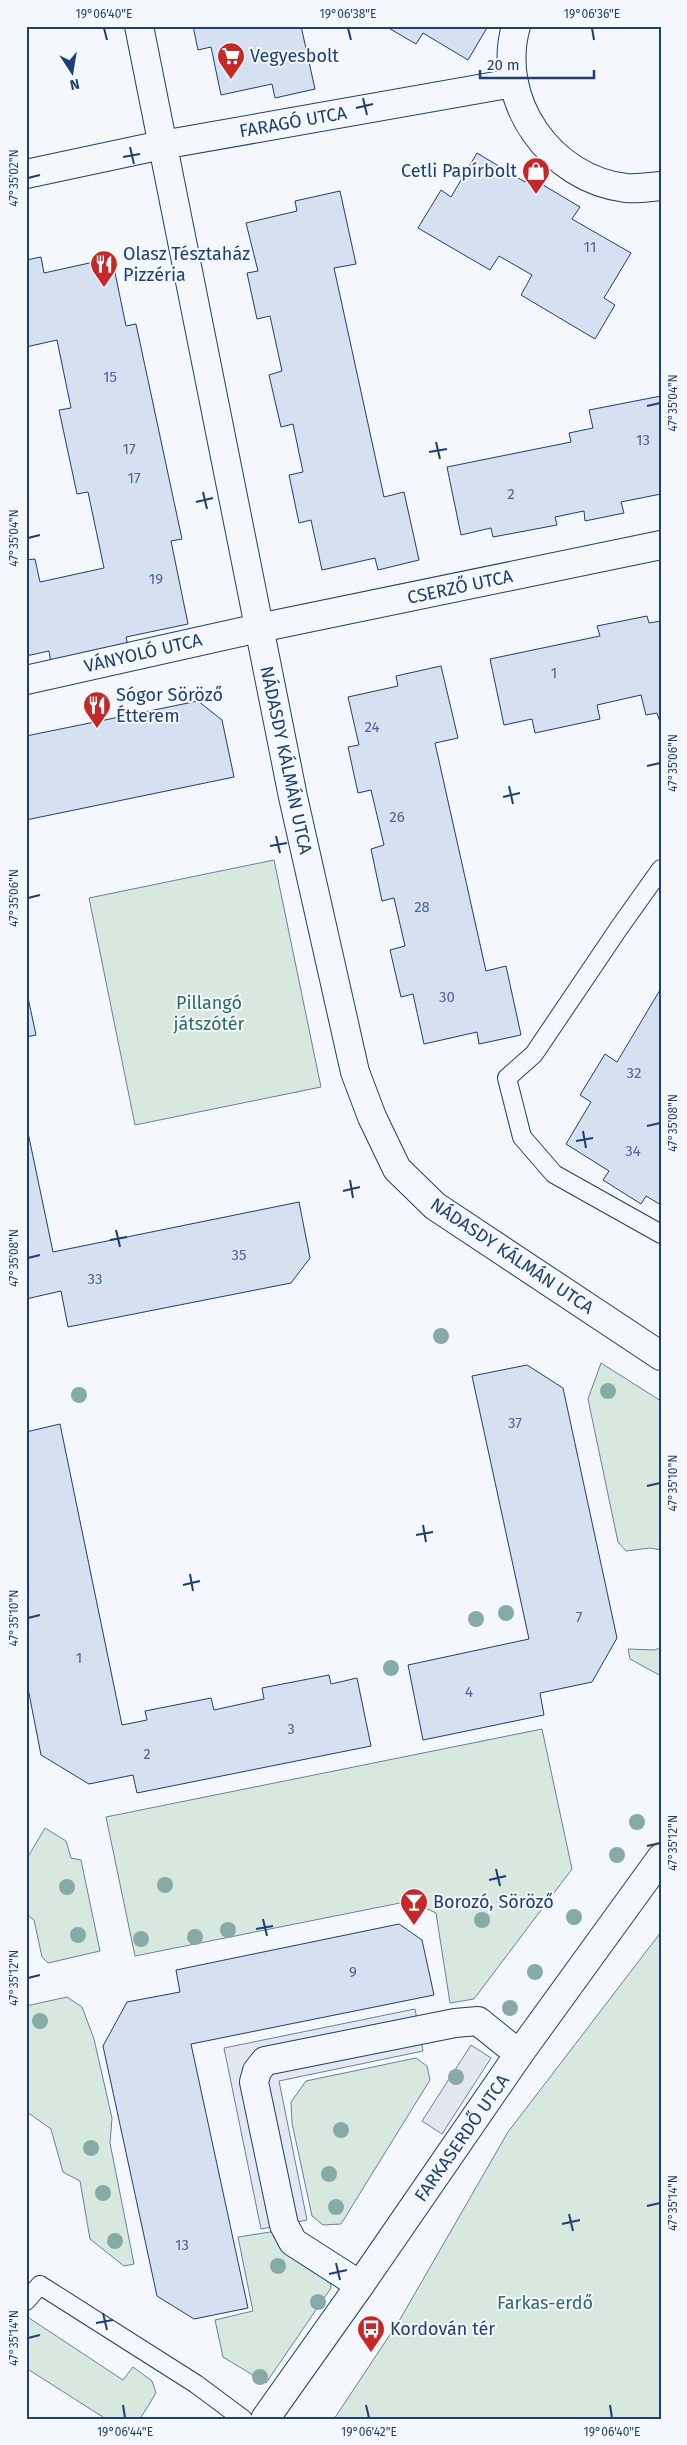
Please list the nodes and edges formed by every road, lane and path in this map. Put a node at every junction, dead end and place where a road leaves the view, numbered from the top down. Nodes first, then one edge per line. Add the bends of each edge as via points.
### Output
1 (139, 26) edge
2 (516, 26) edge
3 (513, 83) junction
4 (162, 145) junction
5 (26, 174) edge
6 (661, 186) edge
7 (661, 545) edge
8 (259, 628) junction
9 (26, 680) edge
10 (661, 869) edge
11 (661, 1234) edge
12 (661, 1356) edge
13 (661, 1858) edge
14 (519, 2054) junction
15 (360, 2285) junction
16 (26, 2300) edge
17 (244, 2419) edge
18 (265, 2419) edge

1 - 4 street, NÁDASDY KÁLMÁN UTCA
2 - 3 street via 512,43
3 - 4 street, FARAGÓ UTCA
3 - 6 street via 526,122 552,154 586,177 626,188
4 - 5 street, FARAGÓ UTCA
4 - 8 street, NÁDASDY KÁLMÁN UTCA
7 - 8 street, CSERZŐ UTCA
8 - 9 street, VÁNYOLÓ UTCA
8 - 12 street, NÁDASDY KÁLMÁN UTCA via 355,1072 397,1168 435,1206
10 - 11 lane via 534,1054 507,1078 522,1137 554,1174
13 - 14 street, FARKASERDŐ UTCA
14 - 15 street, FARKASERDŐ UTCA
14 - 15 street via 478,2022 455,2023 264,2061 257,2070 254,2082 284,2225 293,2242
15 - 18 street, FARKASERDŐ UTCA
16 - 17 lane via 40,2285 196,2384

